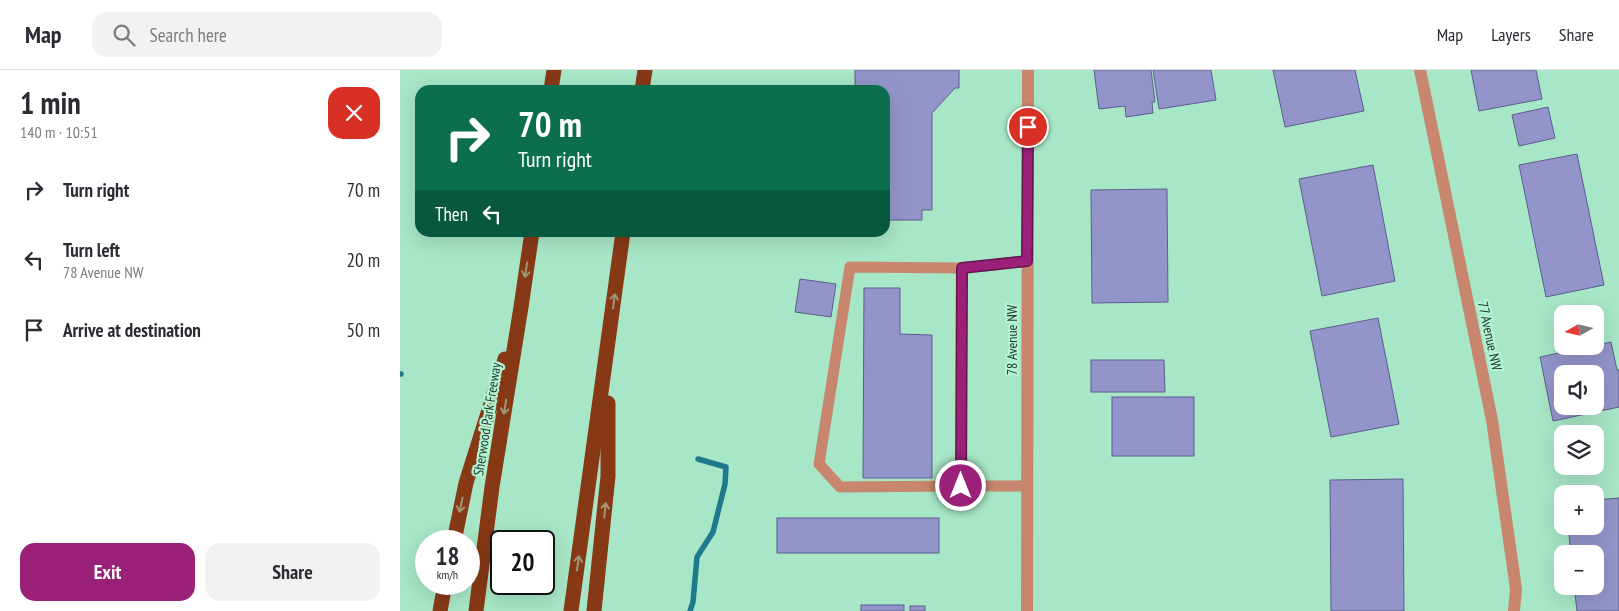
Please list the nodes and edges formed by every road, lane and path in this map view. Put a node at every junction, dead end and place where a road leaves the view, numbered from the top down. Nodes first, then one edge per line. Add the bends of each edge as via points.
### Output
1 (554, 70) edge
2 (645, 70) edge
3 (1028, 70) edge
4 (1420, 70) edge
5 (552, 85) edge
6 (643, 85) edge
7 (531, 237) edge
8 (622, 237) edge
9 (1027, 261) junction
10 (962, 268) junction
11 (521, 308) junction
12 (607, 350) junction
13 (961, 486) junction
14 (1027, 486) junction
15 (456, 530) edge
16 (443, 595) edge
17 (440, 611) edge
18 (476, 611) edge
19 (571, 611) edge
20 (594, 611) edge
21 (1027, 611) edge
22 (1514, 611) edge

1 - 5 highway
2 - 6 highway
3 - 9 street, 78 Avenue NW
4 - 22 street, 77 Avenue NW via 1492,420 1516,589
7 -> 11 highway, Sherwood Park Freeway
12 -> 8 highway
9 - 10 lane
9 - 14 street, 78 Avenue NW
10 - 13 lane
10 - 13 lane via 850,267 819,464 840,487
11 -> 15 highway via 466,483
11 -> 18 highway, Sherwood Park Freeway
19 -> 12 highway
20 -> 12 highway via 608,476
13 - 14 lane
14 - 21 street, 78 Avenue NW
16 - 17 highway

